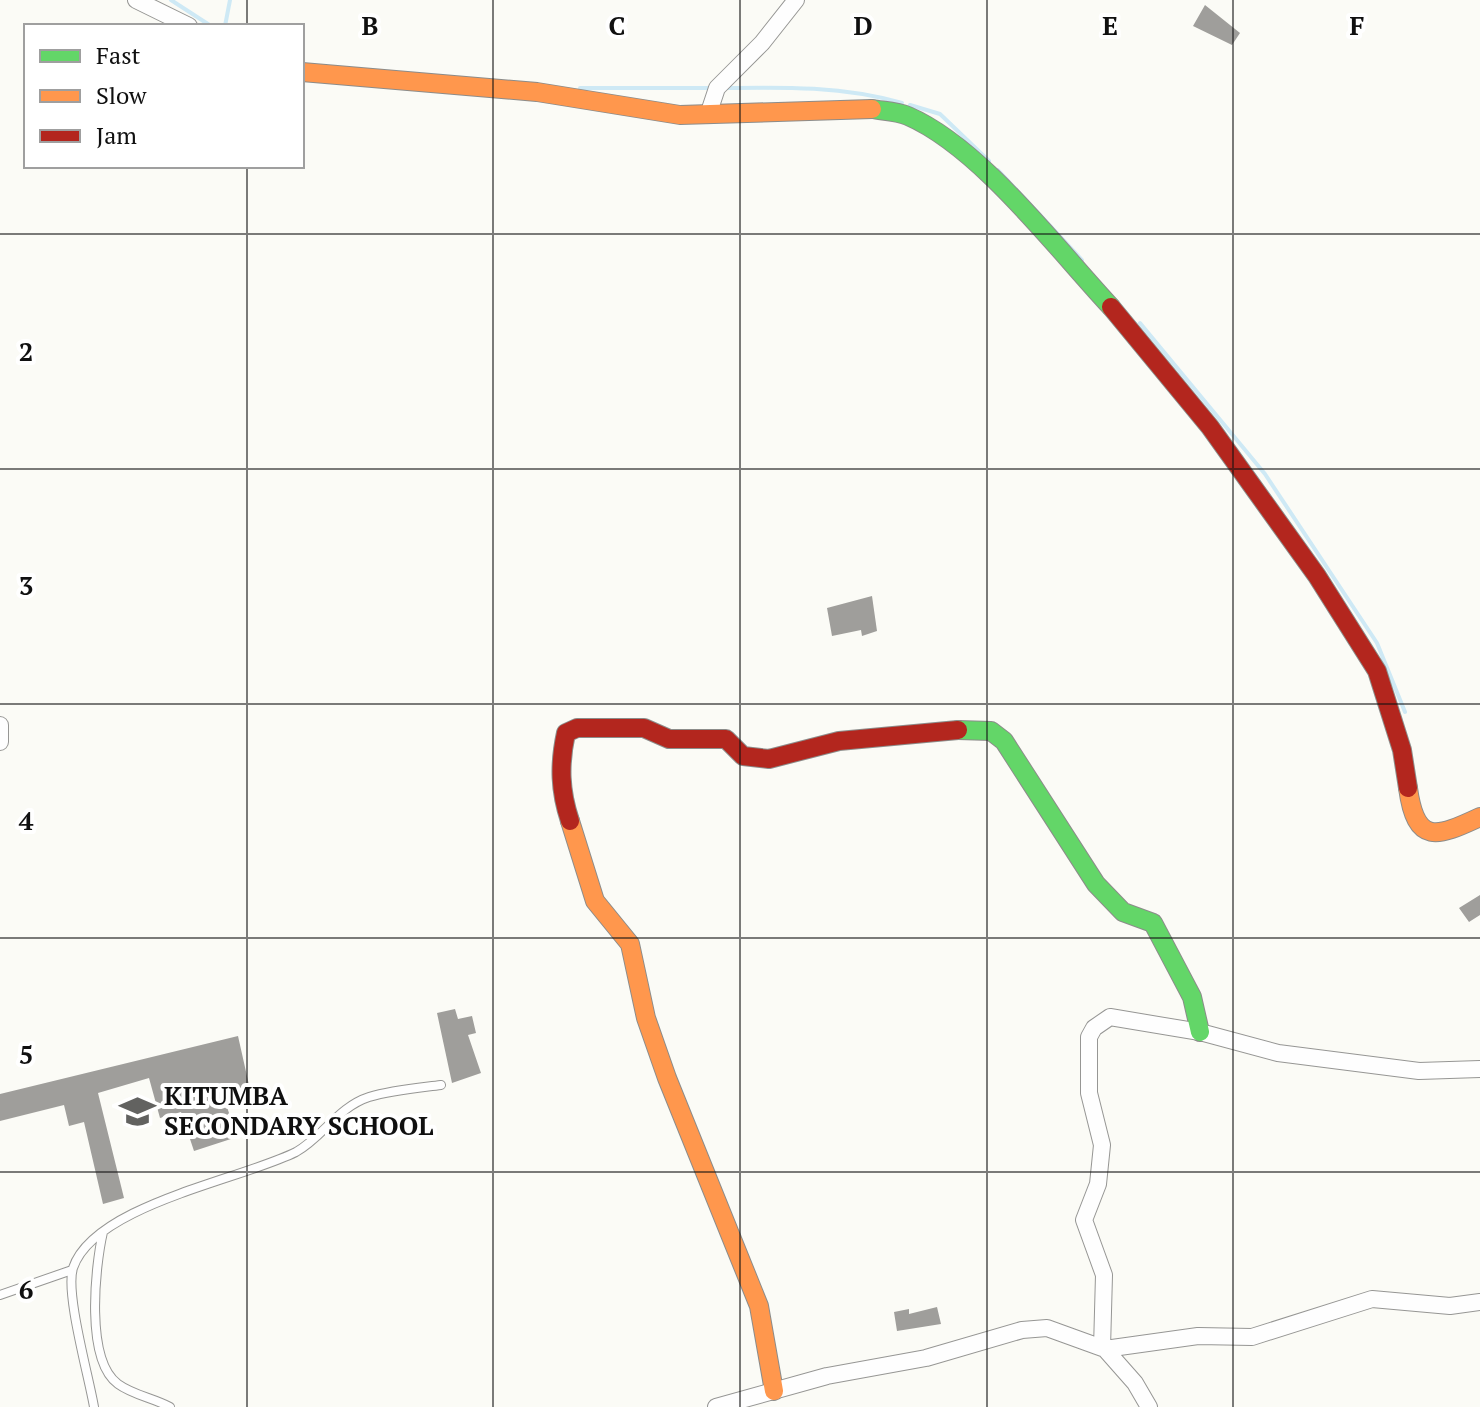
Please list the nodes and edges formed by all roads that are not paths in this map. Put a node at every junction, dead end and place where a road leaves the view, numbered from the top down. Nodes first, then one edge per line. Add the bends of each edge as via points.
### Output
1 (136, 0) edge
2 (796, 0) edge
3 (185, 24) edge
4 (304, 72) edge
5 (708, 115) junction
6 (0, 725) edge
7 (0, 742) edge
8 (1480, 817) edge
9 (1200, 1032) junction
10 (1480, 1069) edge
11 (441, 1085) dead end
12 (103, 1231) junction
13 (72, 1270) junction
14 (0, 1295) edge
15 (1480, 1302) edge
16 (1104, 1349) junction
17 (774, 1391) junction
18 (94, 1407) edge
19 (170, 1407) edge
20 (716, 1407) edge
21 (1149, 1407) edge

1 - 3 street
2 - 5 street via 717,88
4 - 5 street via 537,92
5 - 8 street via 840,109 905,114 937,131 985,172 1174,380 1365,647 1392,713 1411,810 1420,825 1444,834
6 - 7 street
9 - 10 street via 1278,1053 1419,1071
9 - 16 street via 1110,1017 1089,1037 1089,1093 1102,1145 1098,1184 1084,1220 1104,1275
9 - 17 street via 1192,997 1153,923 1123,912 1096,884 1022,766 991,731 839,741 769,759 743,756 726,739 669,739 644,728 577,728 566,733 560,762 562,798 595,901 630,944 646,1018 680,1117 759,1306
11 - 12 lane via 368,1097 339,1114 298,1151 137,1211
12 - 13 lane via 87,1244
12 - 19 lane via 94,1292 105,1368 120,1385
13 - 14 lane
13 - 18 lane
15 - 16 street via 1450,1306 1372,1299 1252,1337 1198,1336
16 - 17 street via 1062,1331 1022,1330 926,1358
16 - 21 street
17 - 20 street

